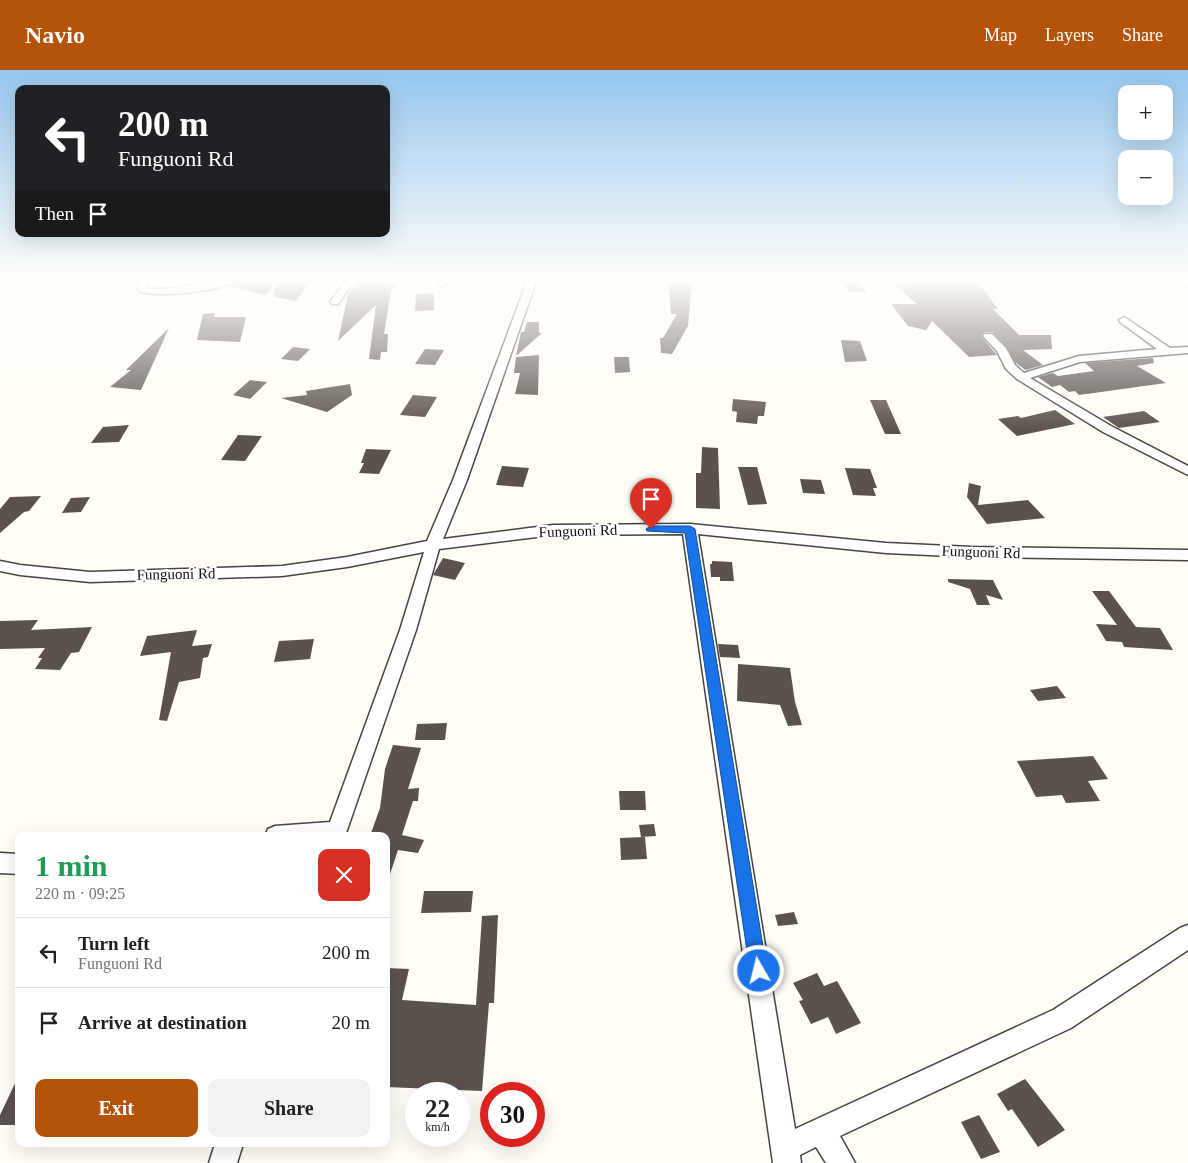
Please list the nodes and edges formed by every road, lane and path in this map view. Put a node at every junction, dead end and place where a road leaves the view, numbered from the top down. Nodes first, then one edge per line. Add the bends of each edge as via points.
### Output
1 (514, 330) edge
2 (1138, 330) edge
3 (988, 336) dead end
4 (1188, 350) edge
5 (1168, 352) junction
6 (1021, 376) junction
7 (1188, 471) edge
8 (690, 529) junction
9 (433, 545) junction
10 (1188, 555) edge
11 (0, 566) edge
12 (336, 832) edge
13 (0, 863) edge
14 (15, 864) edge
15 (1188, 936) edge
16 (822, 1131) junction
17 (228, 1147) edge
18 (786, 1156) edge
19 (222, 1163) edge
20 (841, 1163) edge

1 - 9 street
2 - 5 street
3 - 6 street via 1002,350 1010,367
4 - 5 street
5 - 6 street via 1080,359
6 - 7 street via 1107,429
8 - 9 street, Funguoni Rd via 553,530
8 - 10 street, Funguoni Rd via 886,548
8 - 18 street
9 - 11 street, Funguoni Rd via 317,567 238,573 90,576
9 - 12 street via 408,630
13 - 14 street
15 - 16 street via 1062,1019
16 - 18 street
16 - 20 street
17 - 19 street

